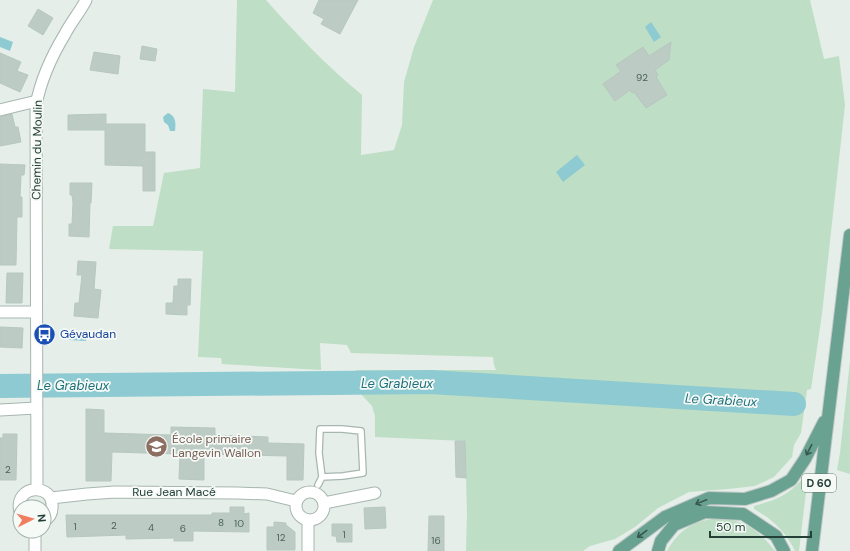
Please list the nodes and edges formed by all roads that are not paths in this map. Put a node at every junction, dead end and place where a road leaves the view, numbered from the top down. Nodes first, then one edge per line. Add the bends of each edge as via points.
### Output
1 (86, 0) edge
2 (37, 102) junction
3 (0, 110) edge
4 (850, 235) edge
5 (0, 312) edge
6 (36, 312) junction
7 (36, 404) junction
8 (0, 410) edge
9 (827, 416) junction
10 (318, 485) junction
11 (37, 489) junction
12 (375, 493) dead end
13 (51, 498) joint
14 (21, 499) edge
15 (296, 501) junction
16 (324, 504) junction
17 (308, 520) junction
18 (35, 539) edge
19 (35, 551) edge
20 (308, 551) edge
21 (619, 551) edge
22 (658, 551) edge
23 (784, 551) edge
24 (812, 551) edge

1 - 2 street, Chemin du Moulin via 49,63
2 - 3 street
2 - 6 street, Chemin du Moulin
4 - 9 main road, D 60
5 - 6 street
6 - 7 street, Chemin du Moulin
7 - 8 street
7 - 11 street, Chemin du Moulin
9 -> 21 main road via 791,480 771,491 745,498 709,498 665,517
9 - 24 main road, D 60
10 - 10 lane via 343,476 363,473 361,431 342,428 320,429
10 - 15 street via 299,496
10 - 16 street
11 - 13 street
11 - 14 street via 26,492
12 - 16 street
13 - 15 street, Rue Jean Macé via 115,492 230,493 267,494
15 - 17 street via 297,513
16 - 17 street via 322,514 318,518
17 - 20 street
18 - 19 street
22 - 23 main road via 661,541 674,525 705,512 743,514 776,536

